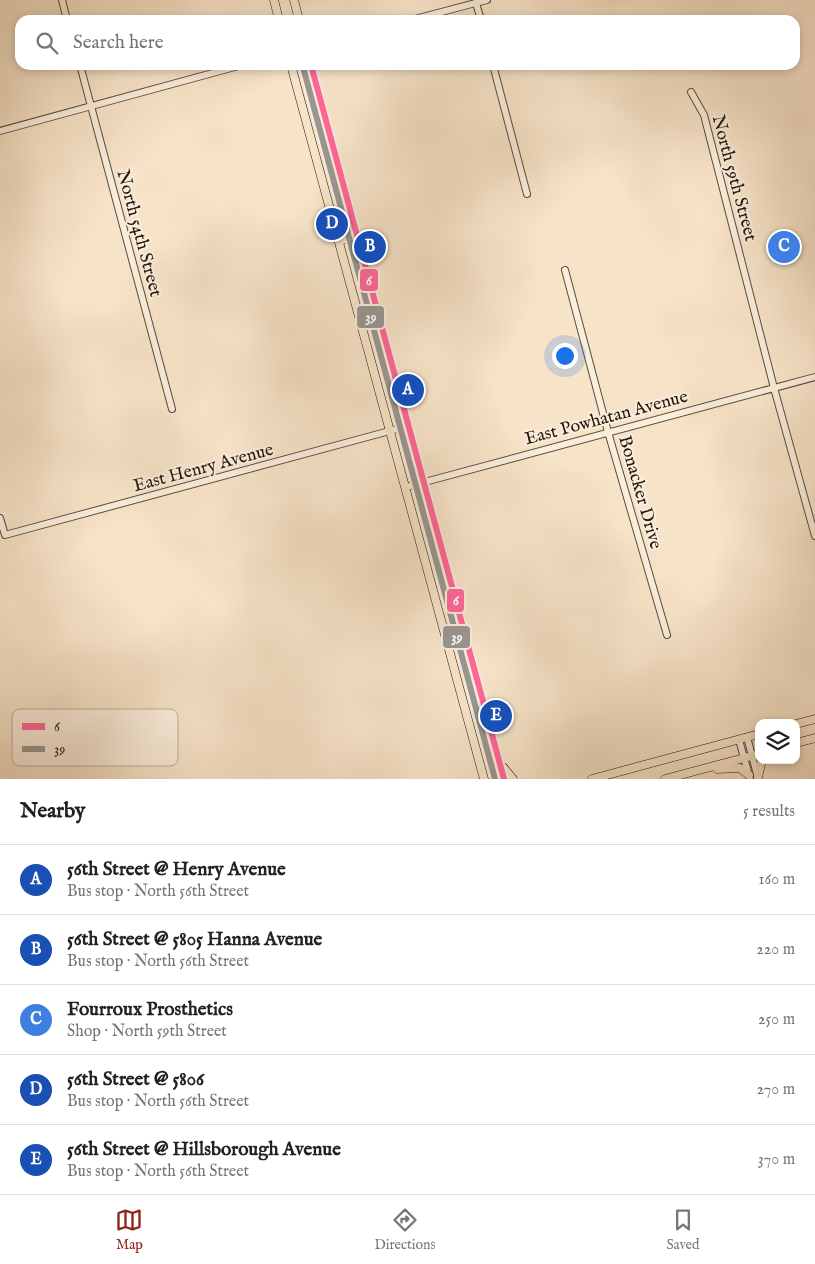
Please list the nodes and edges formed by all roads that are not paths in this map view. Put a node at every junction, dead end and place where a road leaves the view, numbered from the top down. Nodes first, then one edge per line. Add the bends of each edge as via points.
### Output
1 (62, 0) edge
2 (274, 0) edge
3 (294, 0) edge
4 (487, 0) edge
5 (476, 3) junction
6 (66, 15) edge
7 (278, 15) edge
8 (298, 15) edge
9 (430, 15) edge
10 (479, 15) edge
11 (81, 70) edge
12 (223, 70) edge
13 (292, 70) edge
14 (312, 70) edge
15 (493, 70) edge
16 (691, 92) dead end
17 (91, 105) junction
18 (0, 131) edge
19 (527, 194) dead end
20 (357, 236) junction
21 (339, 241) junction
22 (565, 270) dead end
23 (815, 377) edge
24 (774, 388) junction
25 (172, 409) dead end
26 (408, 426) junction
27 (390, 431) junction
28 (608, 432) junction
29 (423, 482) junction
30 (406, 487) junction
31 (0, 518) edge
32 (815, 536) edge
33 (667, 635) dead end
34 (815, 719) edge
35 (800, 723) edge
36 (755, 735) edge
37 (743, 738) junction
38 (815, 738) edge
39 (800, 742) edge
40 (752, 756) edge
41 (499, 762) junction
42 (760, 764) edge
43 (481, 769) junction
44 (695, 771) junction
45 (754, 778) edge
46 (480, 779) edge
47 (484, 779) edge
48 (504, 779) edge
49 (513, 779) edge
50 (592, 779) edge
51 (665, 779) edge

1 - 6 street
2 - 7 main road
3 - 8 main road
4 - 5 street
5 - 9 street
5 - 10 street
11 - 17 street, North 54th Street
12 - 17 street
13 - 21 main road
14 - 20 main road
15 - 19 street
16 - 24 street, North 59th Street via 704,115
17 - 18 street
17 - 25 street, North 54th Street
20 - 21 main road
20 - 26 main road
21 - 27 main road
22 - 28 street, Bonacker Drive
23 - 24 street, East Powhatan Avenue
24 - 28 street, East Powhatan Avenue
24 - 32 street, North 59th Street
26 - 27 street, East Henry Avenue
26 - 29 main road
27 - 30 main road
27 - 31 street, East Henry Avenue via 5,535
28 - 29 street, East Powhatan Avenue
28 - 33 street, Bonacker Drive
29 - 30 street, East Powhatan Avenue
29 - 41 main road
30 - 43 main road
34 - 35 main road
36 - 37 main road
37 - 40 street
37 - 50 main road
38 - 39 main road
40 - 44 main road
40 - 45 street
41 - 48 main road
41 - 49 main road
42 - 45 main road
43 - 46 main road
43 - 47 main road
44 - 45 main road via 732,767 740,768
44 - 51 main road

